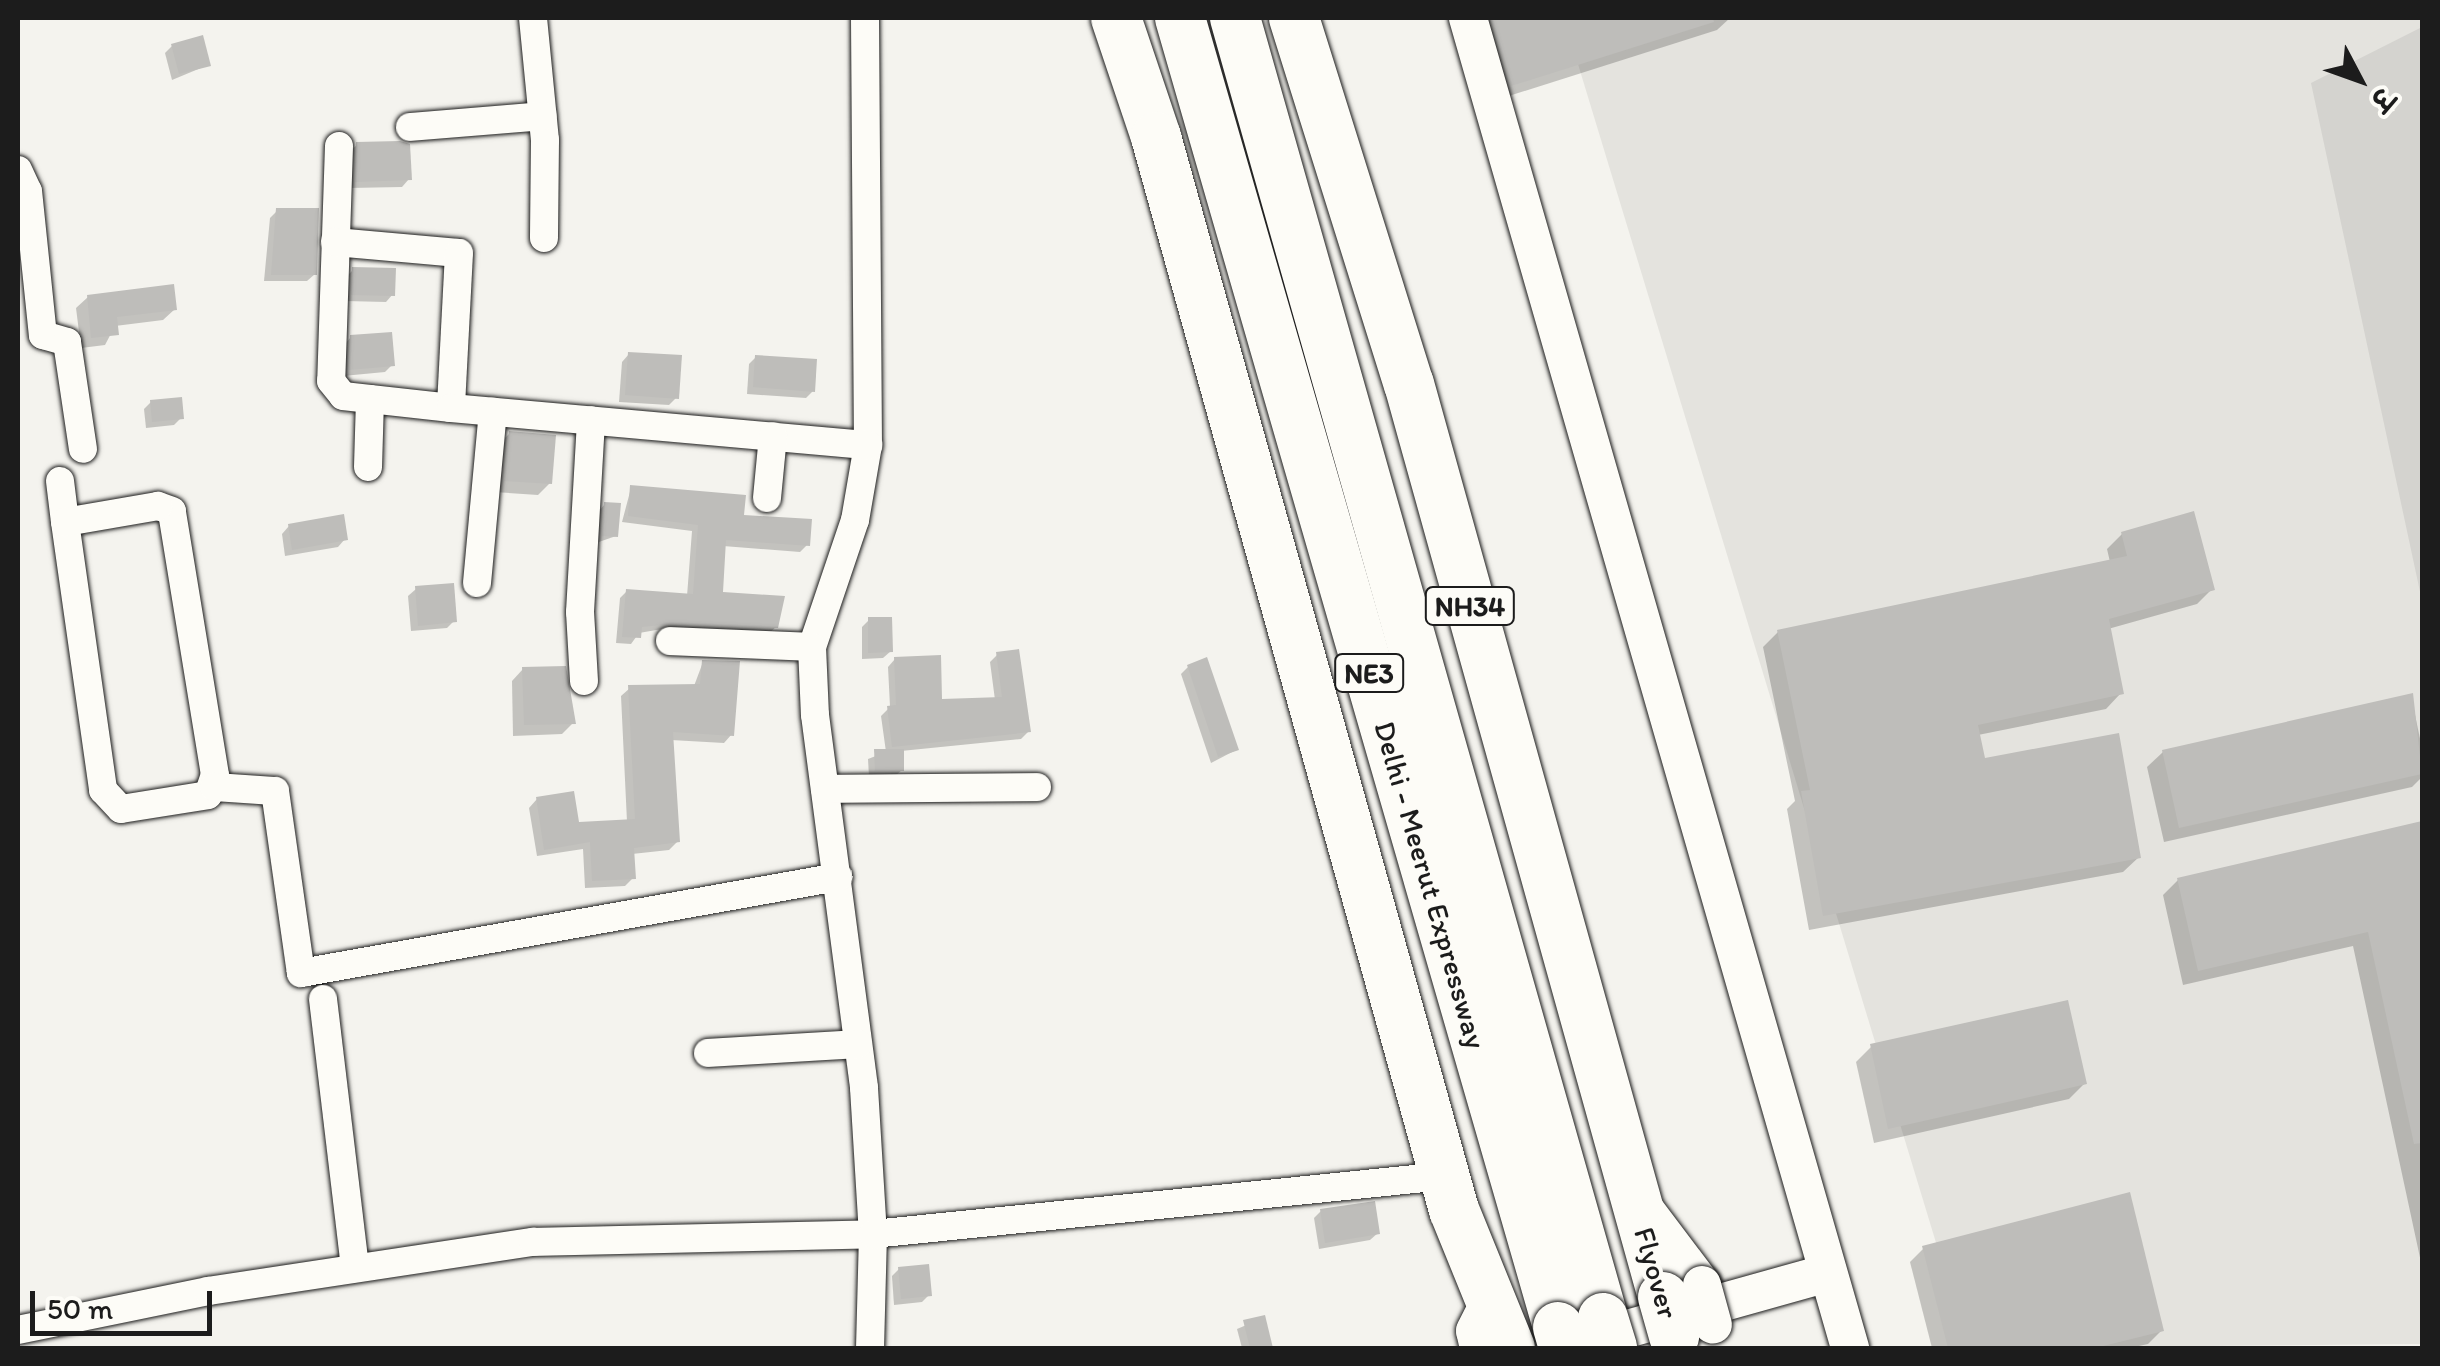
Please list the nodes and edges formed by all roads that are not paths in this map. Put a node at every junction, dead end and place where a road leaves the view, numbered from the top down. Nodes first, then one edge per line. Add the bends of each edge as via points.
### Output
1 (533, 18) edge
2 (865, 18) edge
3 (1116, 18) edge
4 (1180, 18) edge
5 (1235, 18) edge
6 (1294, 18) edge
7 (1468, 18) edge
8 (543, 116) junction
9 (410, 127) dead end
10 (339, 146) dead end
11 (18, 170) edge
12 (544, 238) dead end
13 (336, 242) junction
14 (370, 399) junction
15 (452, 408) junction
16 (494, 412) junction
17 (590, 420) junction
18 (773, 436) junction
19 (868, 445) junction
20 (84, 450) dead end
21 (368, 467) dead end
22 (60, 481) dead end
23 (767, 498) dead end
24 (66, 522) junction
25 (477, 584) dead end
26 (670, 640) dead end
27 (812, 647) junction
28 (584, 681) dead end
29 (214, 787) junction
30 (1037, 788) dead end
31 (825, 789) junction
32 (838, 877) junction
33 (322, 999) dead end
34 (858, 1044) junction
35 (708, 1053) dead end
36 (1444, 1176) junction
37 (873, 1234) junction
38 (355, 1268) junction
39 (1827, 1272) junction
40 (18, 1330) edge
41 (1497, 1333) edge
42 (1579, 1338) edge
43 (1703, 1341) edge
44 (870, 1348) edge
45 (1850, 1348) edge

1 - 8 street
2 - 19 street
3 - 36 highway via 1164,166
4 - 42 highway, Delhi - Meerut Expressway / NE3
5 - 42 highway, Delhi - Meerut Expressway / NE3
6 - 43 highway, Flyover / NH34, bridge via 1408,384 1635,1197
7 - 39 main road
8 - 9 street
8 - 12 street
10 - 13 street
11 - 20 street via 28,191 43,335 67,342
13 - 14 street via 331,382 343,396
13 - 15 street via 458,252
14 - 15 street
14 - 21 street
15 - 16 street
16 - 17 street
16 - 25 street
17 - 18 street
17 - 28 street via 580,612
18 - 19 street
18 - 23 street
19 - 27 street via 855,520
22 - 24 street
24 - 29 street via 158,506 172,510
24 - 29 street via 110,803 139,810 199,800
26 - 27 street
27 - 31 street
29 - 32 street via 275,790 301,974
30 - 31 street
31 - 32 street
32 - 34 street
33 - 38 street
34 - 35 street
34 - 37 street
36 - 37 street
36 - 41 highway
37 - 38 street via 532,1242
37 - 44 street
38 - 40 street
39 - 42 main road
39 - 45 main road

